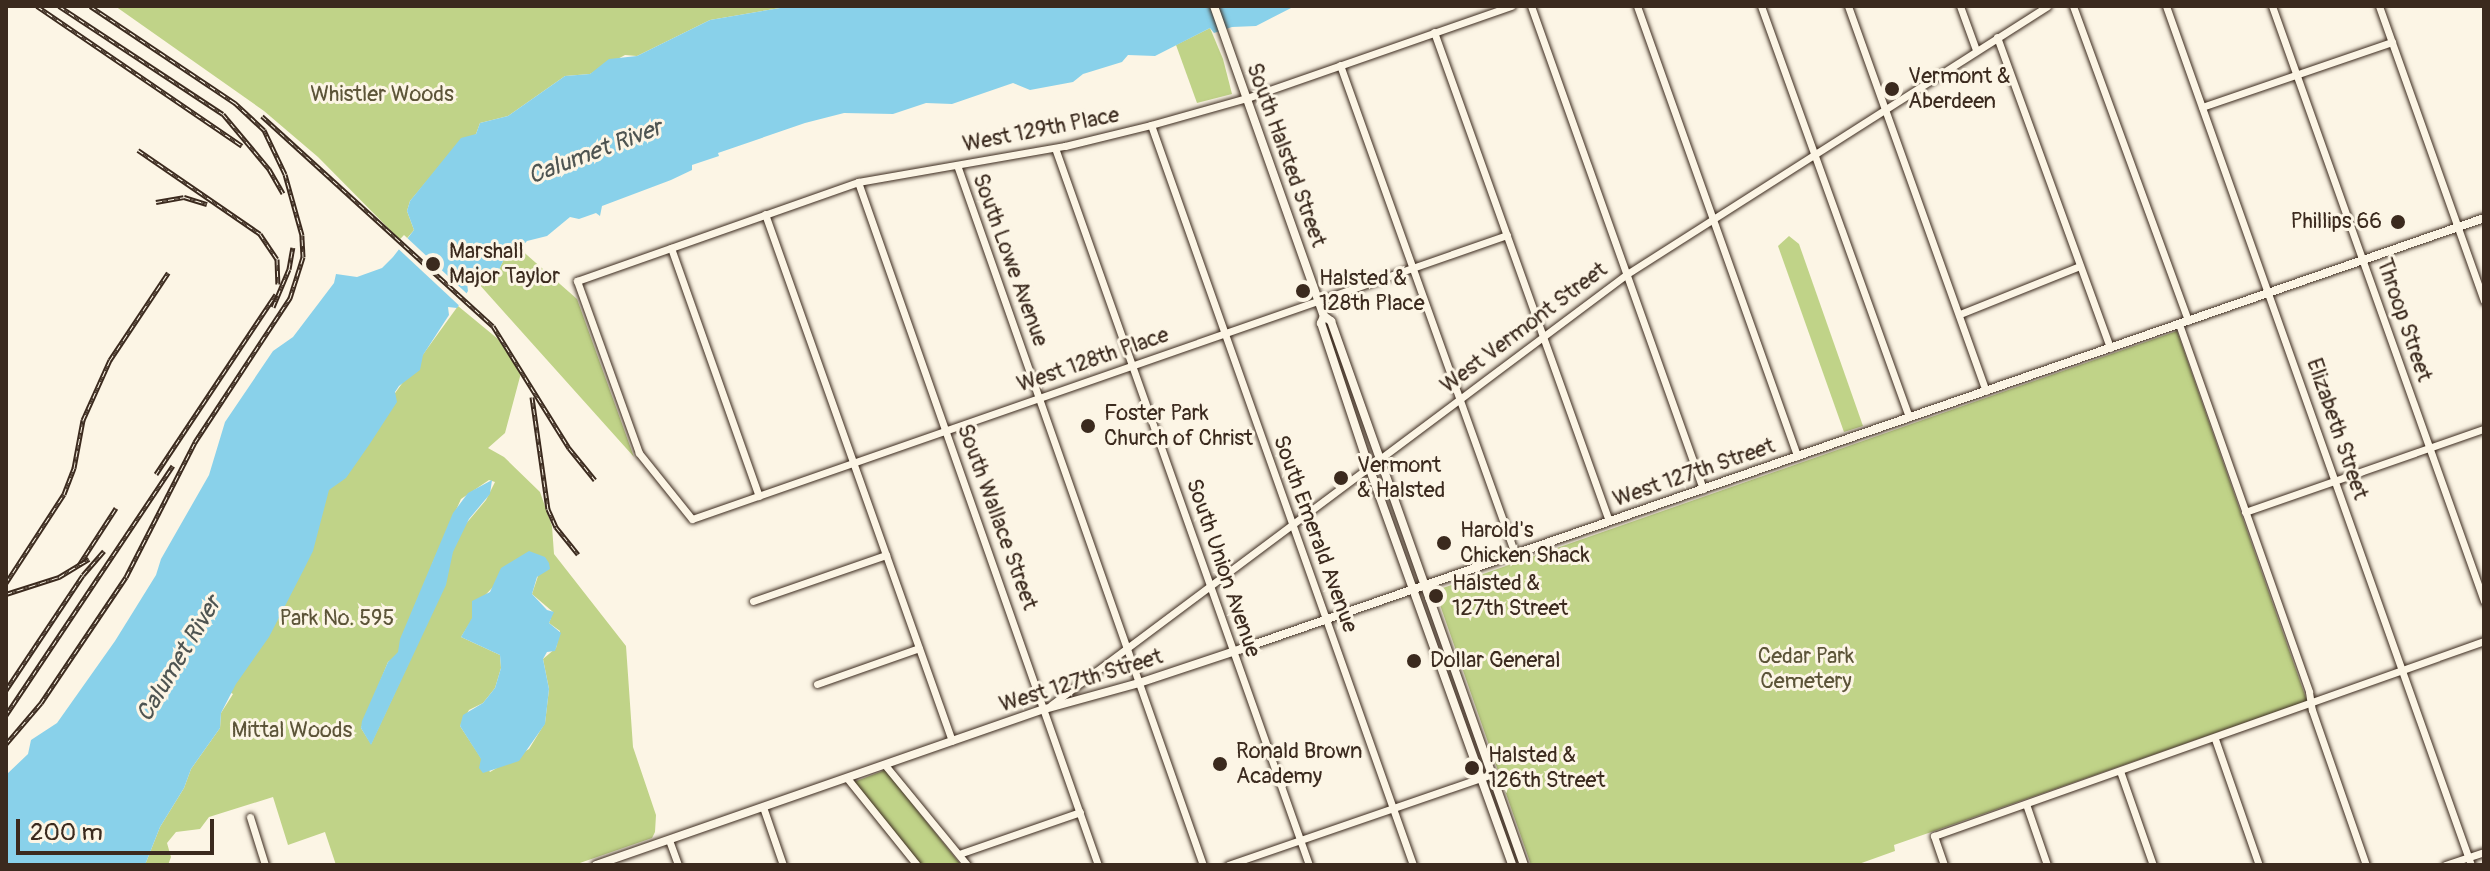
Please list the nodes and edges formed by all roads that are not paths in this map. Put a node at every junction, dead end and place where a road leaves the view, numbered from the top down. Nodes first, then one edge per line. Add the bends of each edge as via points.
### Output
1 (1214, 6) edge
2 (1511, 6) edge
3 (1531, 6) edge
4 (1637, 6) edge
5 (1761, 6) edge
6 (1848, 6) edge
7 (1960, 6) edge
8 (2047, 6) edge
9 (2073, 6) edge
10 (2166, 6) edge
11 (2272, 6) edge
12 (2379, 6) edge
13 (1434, 32) junction
14 (1997, 37) junction
15 (2392, 42) junction
16 (1976, 50) junction
17 (1340, 65) junction
18 (2297, 74) junction
19 (1247, 98) junction
20 (2202, 107) junction
21 (1885, 108) junction
22 (1151, 125) junction
23 (1055, 148) junction
24 (1814, 152) junction
25 (957, 165) junction
26 (858, 182) junction
27 (765, 214) junction
28 (1712, 217) junction
29 (2484, 218) edge
30 (2458, 227) junction
31 (1507, 235) junction
32 (671, 248) junction
33 (2364, 260) junction
34 (2080, 266) junction
35 (1412, 267) junction
36 (1627, 274) junction
37 (2270, 293) junction
38 (1318, 300) junction
39 (2484, 301) edge
40 (1960, 314) junction
41 (1324, 316) junction
42 (2183, 322) junction
43 (1225, 333) junction
44 (1543, 336) junction
45 (2110, 348) junction
46 (1133, 365) junction
47 (1986, 391) junction
48 (1039, 398) junction
49 (1459, 399) junction
50 (1909, 417) junction
51 (2484, 429) edge
52 (947, 430) junction
53 (2430, 448) junction
54 (1797, 456) junction
55 (1379, 460) junction
56 (853, 463) junction
57 (1369, 467) junction
58 (2336, 480) junction
59 (1703, 489) junction
60 (759, 496) junction
61 (2245, 512) junction
62 (692, 519) joint
63 (1609, 521) junction
64 (1293, 525) junction
65 (1515, 554) junction
66 (886, 555) junction
67 (1424, 585) junction
68 (1211, 587) junction
69 (1414, 589) junction
70 (753, 601) dead end
71 (2484, 601) edge
72 (1326, 619) junction
73 (2484, 641) edge
74 (919, 648) junction
75 (1129, 650) junction
76 (1233, 651) junction
77 (2402, 669) junction
78 (1139, 683) junction
79 (817, 684) dead end
80 (2312, 703) junction
81 (1045, 709) junction
82 (2215, 739) junction
83 (952, 741) junction
84 (885, 765) junction
85 (2120, 771) junction
86 (1492, 774) junction
87 (1481, 777) junction
88 (847, 778) junction
89 (2026, 804) junction
90 (763, 807) junction
91 (1393, 808) junction
92 (1080, 812) junction
93 (250, 817) dead end
94 (669, 840) junction
95 (1300, 840) junction
96 (2484, 852) edge
97 (959, 854) junction
98 (2470, 861) edge
99 (265, 865) edge
100 (596, 865) edge
101 (678, 865) edge
102 (783, 865) edge
103 (917, 865) edge
104 (967, 865) edge
105 (1098, 865) edge
106 (1203, 865) edge
107 (1228, 865) edge
108 (1309, 865) edge
109 (1413, 865) edge
110 (1512, 865) edge
111 (1524, 865) edge
112 (1944, 865) edge
113 (2047, 865) edge
114 (2153, 865) edge
115 (2259, 865) edge
116 (2366, 865) edge
117 (2445, 865) edge

1 - 19 main road, South Halsted Street
2 - 13 street, West 129th Place
3 - 36 street
4 - 28 street
5 - 24 street
6 - 21 street
7 - 16 street
8 - 14 street, West Vermont Street
9 - 42 street
10 - 20 street, Elizabeth Street
11 - 18 street, Throop Street
12 - 15 street
13 - 17 street, West 129th Place
13 - 31 street
14 - 16 street, West Vermont Street
14 - 34 street
15 - 18 street
15 - 30 street
16 - 21 street, West Vermont Street
17 - 19 street, West 129th Place
17 - 35 street
18 - 20 street
18 - 33 street, Throop Street
19 - 22 street, West 129th Place
19 - 38 main road, South Halsted Street
20 - 37 street, Elizabeth Street
21 - 24 street, West Vermont Street
21 - 40 street
22 - 23 street, West 129th Place
22 - 43 street, South Emerald Avenue
23 - 25 street, West 129th Place
23 - 46 street, South Union Avenue
24 - 28 street, West Vermont Street
24 - 50 street
25 - 26 street, West 129th Place
25 - 48 street, South Lowe Avenue
26 - 27 street, West 129th Place
26 - 52 street, South Wallace Street
27 - 32 street, West 129th Place
27 - 56 street
28 - 36 street, West Vermont Street
28 - 54 street
29 - 30 main road, West 127th Street
30 - 33 main road, West 127th Street
30 - 39 street
31 - 35 street, West 128th Place
31 - 44 street
32 - 60 street
32 - 62 street, West 129th Place via 577,281 639,453
33 - 37 main road, West 127th Street
33 - 53 street, Throop Street
34 - 40 street
34 - 45 street
35 - 38 street, West 128th Place
35 - 49 street
36 - 44 street, West Vermont Street
36 - 59 street
37 - 42 main road, West 127th Street
37 - 58 street, Elizabeth Street
38 - 41 main road, South Halsted Street
38 - 43 street, West 128th Place
40 - 47 street
41 - 55 main road, South Halsted Street via 1331,321
41 - 57 main road, South Halsted Street via 1321,323
42 - 45 main road, West 127th Street
42 - 61 street
43 - 46 street, West 128th Place
43 - 64 street, South Emerald Avenue
44 - 49 street, West Vermont Street
44 - 63 street
45 - 47 main road, West 127th Street
46 - 48 street, West 128th Place
46 - 68 street, South Union Avenue
47 - 50 main road, West 127th Street
48 - 52 street, West 128th Place
48 - 75 street, South Lowe Avenue
49 - 55 street, West Vermont Street
49 - 65 street
50 - 54 main road, West 127th Street
51 - 53 street
52 - 56 street, West 128th Place
52 - 81 street, South Wallace Street
53 - 58 street
53 - 71 street, Throop Street
54 - 59 main road, West 127th Street
55 - 57 street, West Vermont Street
55 - 67 main road, South Halsted Street
56 - 60 street, West 128th Place
56 - 66 street
57 - 64 street, West Vermont Street
57 - 69 main road, South Halsted Street
58 - 61 street
58 - 77 street, Elizabeth Street
59 - 63 main road, West 127th Street
60 - 62 street, West 128th Place
61 - 80 street
63 - 65 main road, West 127th Street
64 - 68 street, West Vermont Street
64 - 72 street, South Emerald Avenue
65 - 67 main road, West 127th Street
66 - 70 street
66 - 74 street
67 - 69 main road, West 127th Street
67 - 86 main road, South Halsted Street
68 - 75 street, West Vermont Street
68 - 76 street, South Union Avenue
69 - 72 main road, West 127th Street
69 - 87 main road, South Halsted Street
72 - 76 main road, West 127th Street
72 - 91 street, South Emerald Avenue
73 - 77 street
74 - 79 street
74 - 83 street
75 - 78 street, South Lowe Avenue
75 - 81 street, West Vermont Street
76 - 78 main road, West 127th Street
76 - 95 street, South Union Avenue
77 - 80 street
77 - 98 street, Elizabeth Street
78 - 81 main road, West 127th Street
78 - 106 street, South Lowe Avenue
80 - 82 street
80 - 116 street
81 - 83 main road, West 127th Street
81 - 92 street, South Wallace Street
82 - 85 street
82 - 115 street
83 - 84 main road, West 127th Street
84 - 88 main road, West 127th Street
84 - 97 street
85 - 89 street
85 - 114 street
86 - 87 street
86 - 111 main road, South Halsted Street
87 - 91 street
87 - 110 main road, South Halsted Street
88 - 90 main road, West 127th Street
88 - 103 street
89 - 112 street via 1934,836
89 - 113 street
90 - 94 main road, West 127th Street
90 - 102 street
91 - 95 street
91 - 109 street, South Emerald Avenue
92 - 97 street
92 - 105 street, South Wallace Street
93 - 99 street
94 - 100 main road, West 127th Street
94 - 101 street
95 - 107 street
95 - 108 street, South Union Avenue
96 - 98 street
97 - 104 street
98 - 117 street

